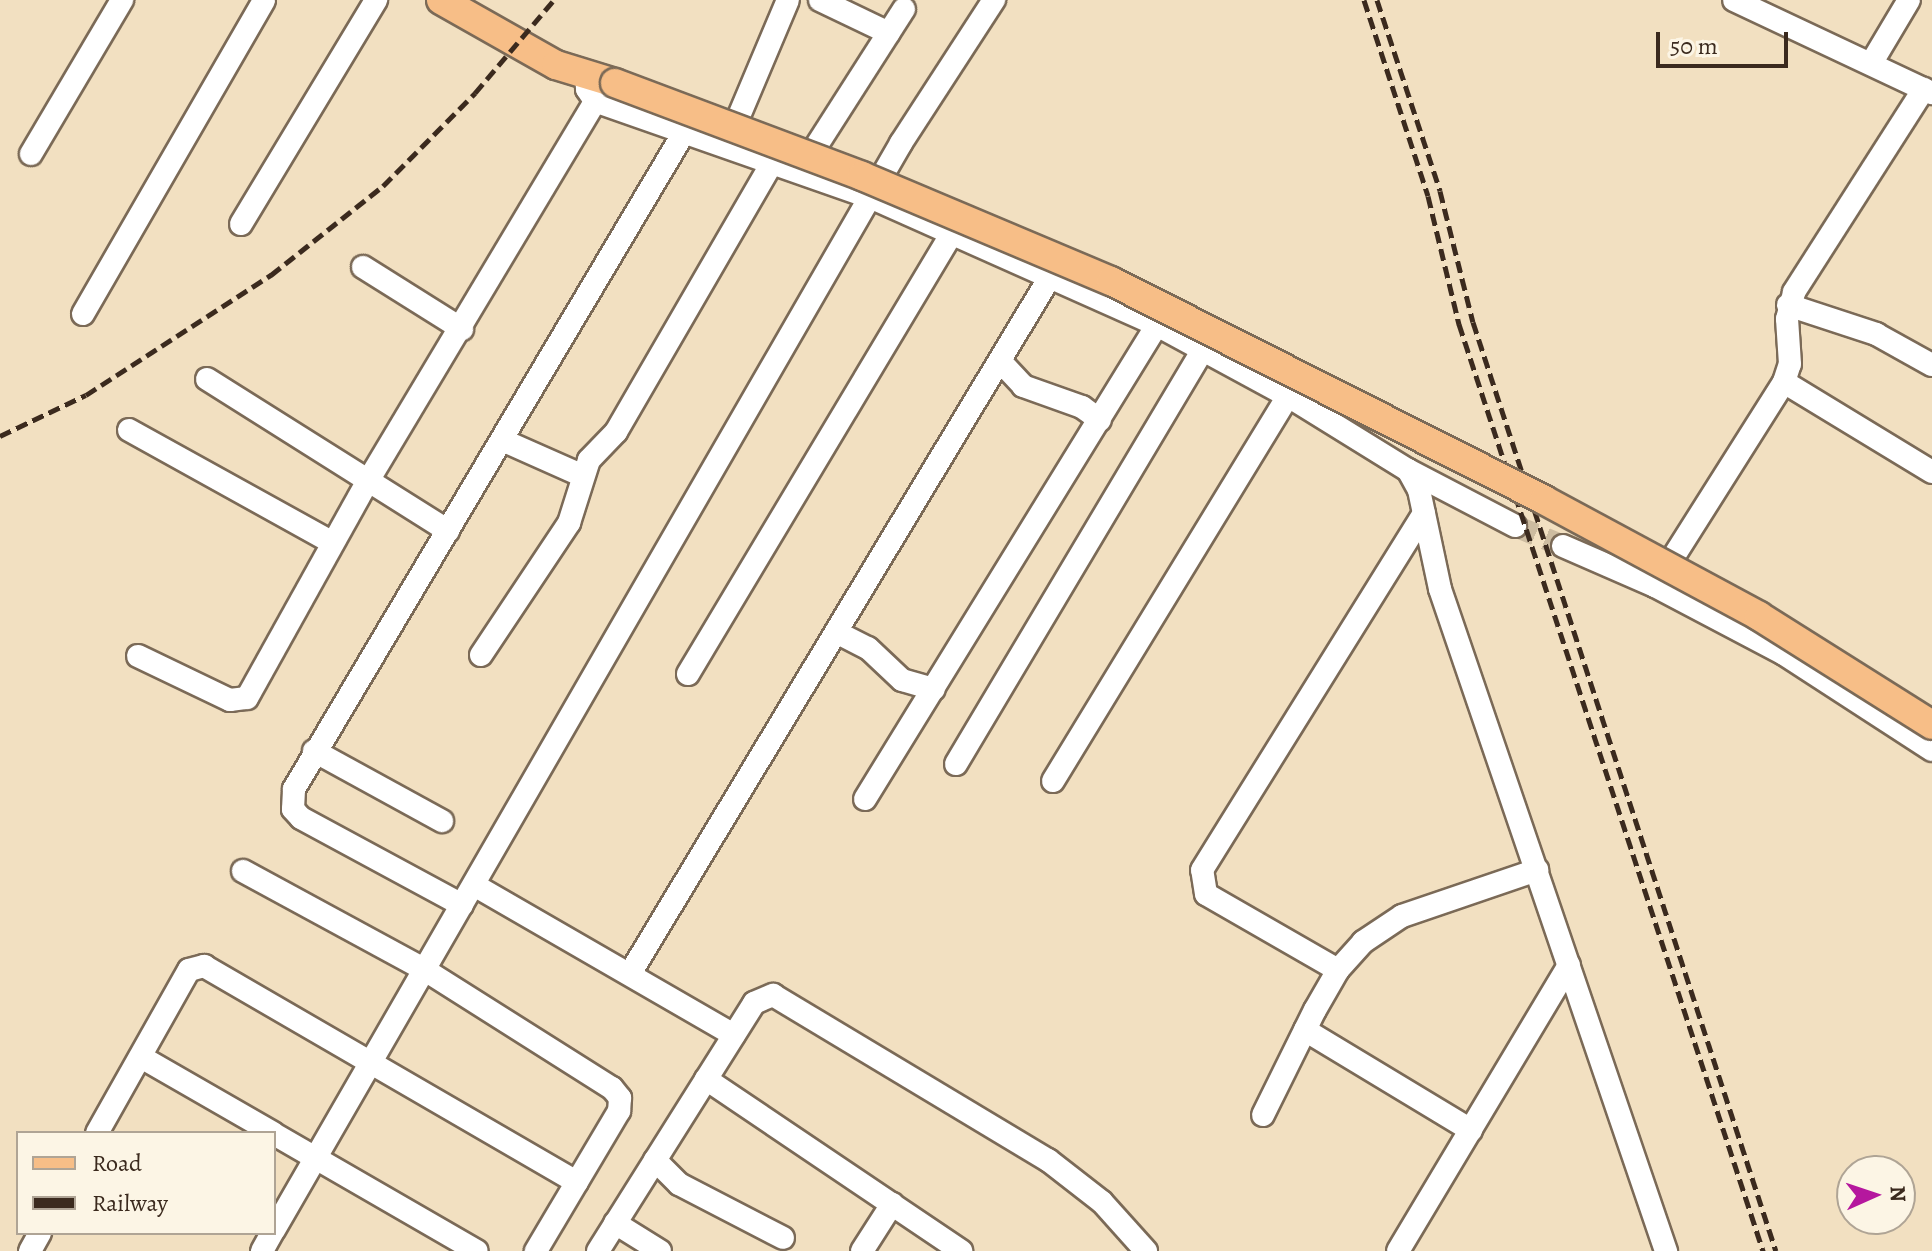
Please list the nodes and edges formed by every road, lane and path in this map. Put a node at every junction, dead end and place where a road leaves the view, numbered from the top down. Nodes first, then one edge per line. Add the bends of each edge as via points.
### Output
1 (122, 0) edge
2 (264, 0) edge
3 (376, 0) edge
4 (441, 0) edge
5 (788, 0) edge
6 (820, 0) edge
7 (994, 0) edge
8 (1734, 0) edge
9 (1909, 0) edge
10 (904, 9) dead end
11 (889, 33) junction
12 (1872, 62) junction
13 (599, 86) junction
14 (1928, 91) edge
15 (686, 129) junction
16 (727, 143) junction
17 (31, 154) dead end
18 (774, 159) junction
19 (801, 170) junction
20 (872, 198) junction
21 (241, 224) dead end
22 (952, 233) junction
23 (363, 267) dead end
24 (1050, 277) junction
25 (1788, 305) junction
26 (83, 314) dead end
27 (1157, 325) junction
28 (462, 329) junction
29 (1203, 350) junction
30 (1000, 361) junction
31 (1932, 365) edge
32 (207, 379) dead end
33 (1784, 382) junction
34 (1288, 396) junction
35 (1100, 420) junction
36 (129, 430) dead end
37 (502, 440) junction
38 (1408, 470) junction
39 (1932, 472) edge
40 (581, 475) junction
41 (368, 481) junction
42 (1424, 514) junction
43 (1515, 526) tunnel mouth
44 (448, 531) junction
45 (333, 543) junction
46 (1563, 546) tunnel mouth
47 (1655, 586) junction
48 (836, 632) junction
49 (481, 655) dead end
50 (138, 656) dead end
51 (688, 674) dead end
52 (934, 689) junction
53 (1932, 725) edge
54 (1932, 750) edge
55 (314, 751) junction
56 (956, 764) dead end
57 (1053, 781) dead end
58 (865, 799) dead end
59 (442, 821) dead end
60 (1537, 870) junction
61 (243, 871) dead end
62 (474, 885) junction
63 (462, 905) junction
64 (1569, 965) junction
65 (425, 970) junction
66 (1338, 970) junction
67 (631, 972) junction
68 (1305, 1030) junction
69 (734, 1035) junction
70 (141, 1057) junction
71 (369, 1065) junction
72 (706, 1079) junction
73 (1263, 1115) dead end
74 (1471, 1130) junction
75 (98, 1131) edge
76 (270, 1131) edge
77 (276, 1135) edge
78 (316, 1158) junction
79 (655, 1160) junction
80 (577, 1182) junction
81 (892, 1204) junction
82 (615, 1223) junction
83 (276, 1226) edge
84 (783, 1238) dead end
85 (958, 1250) edge
86 (477, 1251) edge
87 (536, 1251) edge
88 (598, 1251) edge
89 (660, 1251) edge
90 (862, 1251) edge
91 (1146, 1251) edge
92 (1398, 1251) edge
93 (1666, 1251) edge

1 - 17 street
2 - 26 street
3 - 21 street
4 - 13 main road
5 - 16 street
6 - 11 street
7 - 20 street
8 - 12 street
9 - 12 street
10 - 11 street
11 - 19 street
12 - 14 street
13 - 15 street
13 - 28 street
13 - 53 main road, bridge via 862,176 1111,281 1544,500 1759,616
14 - 25 street
15 - 16 street
15 - 37 street
16 - 18 street
18 - 19 street
18 - 40 street via 616,432
19 - 20 street
20 - 22 street
20 - 62 street
22 - 24 street
22 - 51 street
23 - 28 street
24 - 27 street
24 - 30 street
25 - 31 street via 1876,334
25 - 33 street via 1792,350
27 - 29 street
27 - 35 street
28 - 41 street
29 - 34 street
29 - 56 street
30 - 35 street via 1023,386 1082,407
30 - 48 street
32 - 41 street
33 - 39 street
33 - 47 street
34 - 38 street
34 - 57 street
35 - 52 street
36 - 45 street
37 - 40 street
37 - 44 street
38 - 42 street
38 - 43 street
40 - 49 street via 569,523
41 - 44 street
41 - 45 street
42 - 60 street via 1440,589
42 - 66 street via 1202,870 1206,894
44 - 55 street
45 - 50 street via 242,701
46 - 47 street
47 - 54 street via 1784,654
48 - 52 street via 868,648 902,680
48 - 67 street
52 - 58 street
55 - 59 street
55 - 63 street via 294,789 293,809
60 - 64 street
60 - 66 street via 1402,916 1363,942
61 - 65 street
62 - 63 street
62 - 67 street
63 - 65 street
64 - 74 street
64 - 93 street
65 - 71 street
65 - 80 street via 620,1098 619,1111
66 - 68 street
67 - 69 street
68 - 73 street
68 - 74 street
69 - 72 street
69 - 91 street via 762,996 783,998 1048,1160 1102,1202
70 - 71 street via 189,970 204,966
70 - 75 street
70 - 76 street
71 - 78 street
71 - 80 street
72 - 79 street
72 - 81 street
74 - 92 street
77 - 78 street
78 - 83 street
78 - 86 street
79 - 82 street
79 - 84 street via 679,1184
80 - 87 street
81 - 85 street
81 - 90 street
82 - 88 street
82 - 89 street

